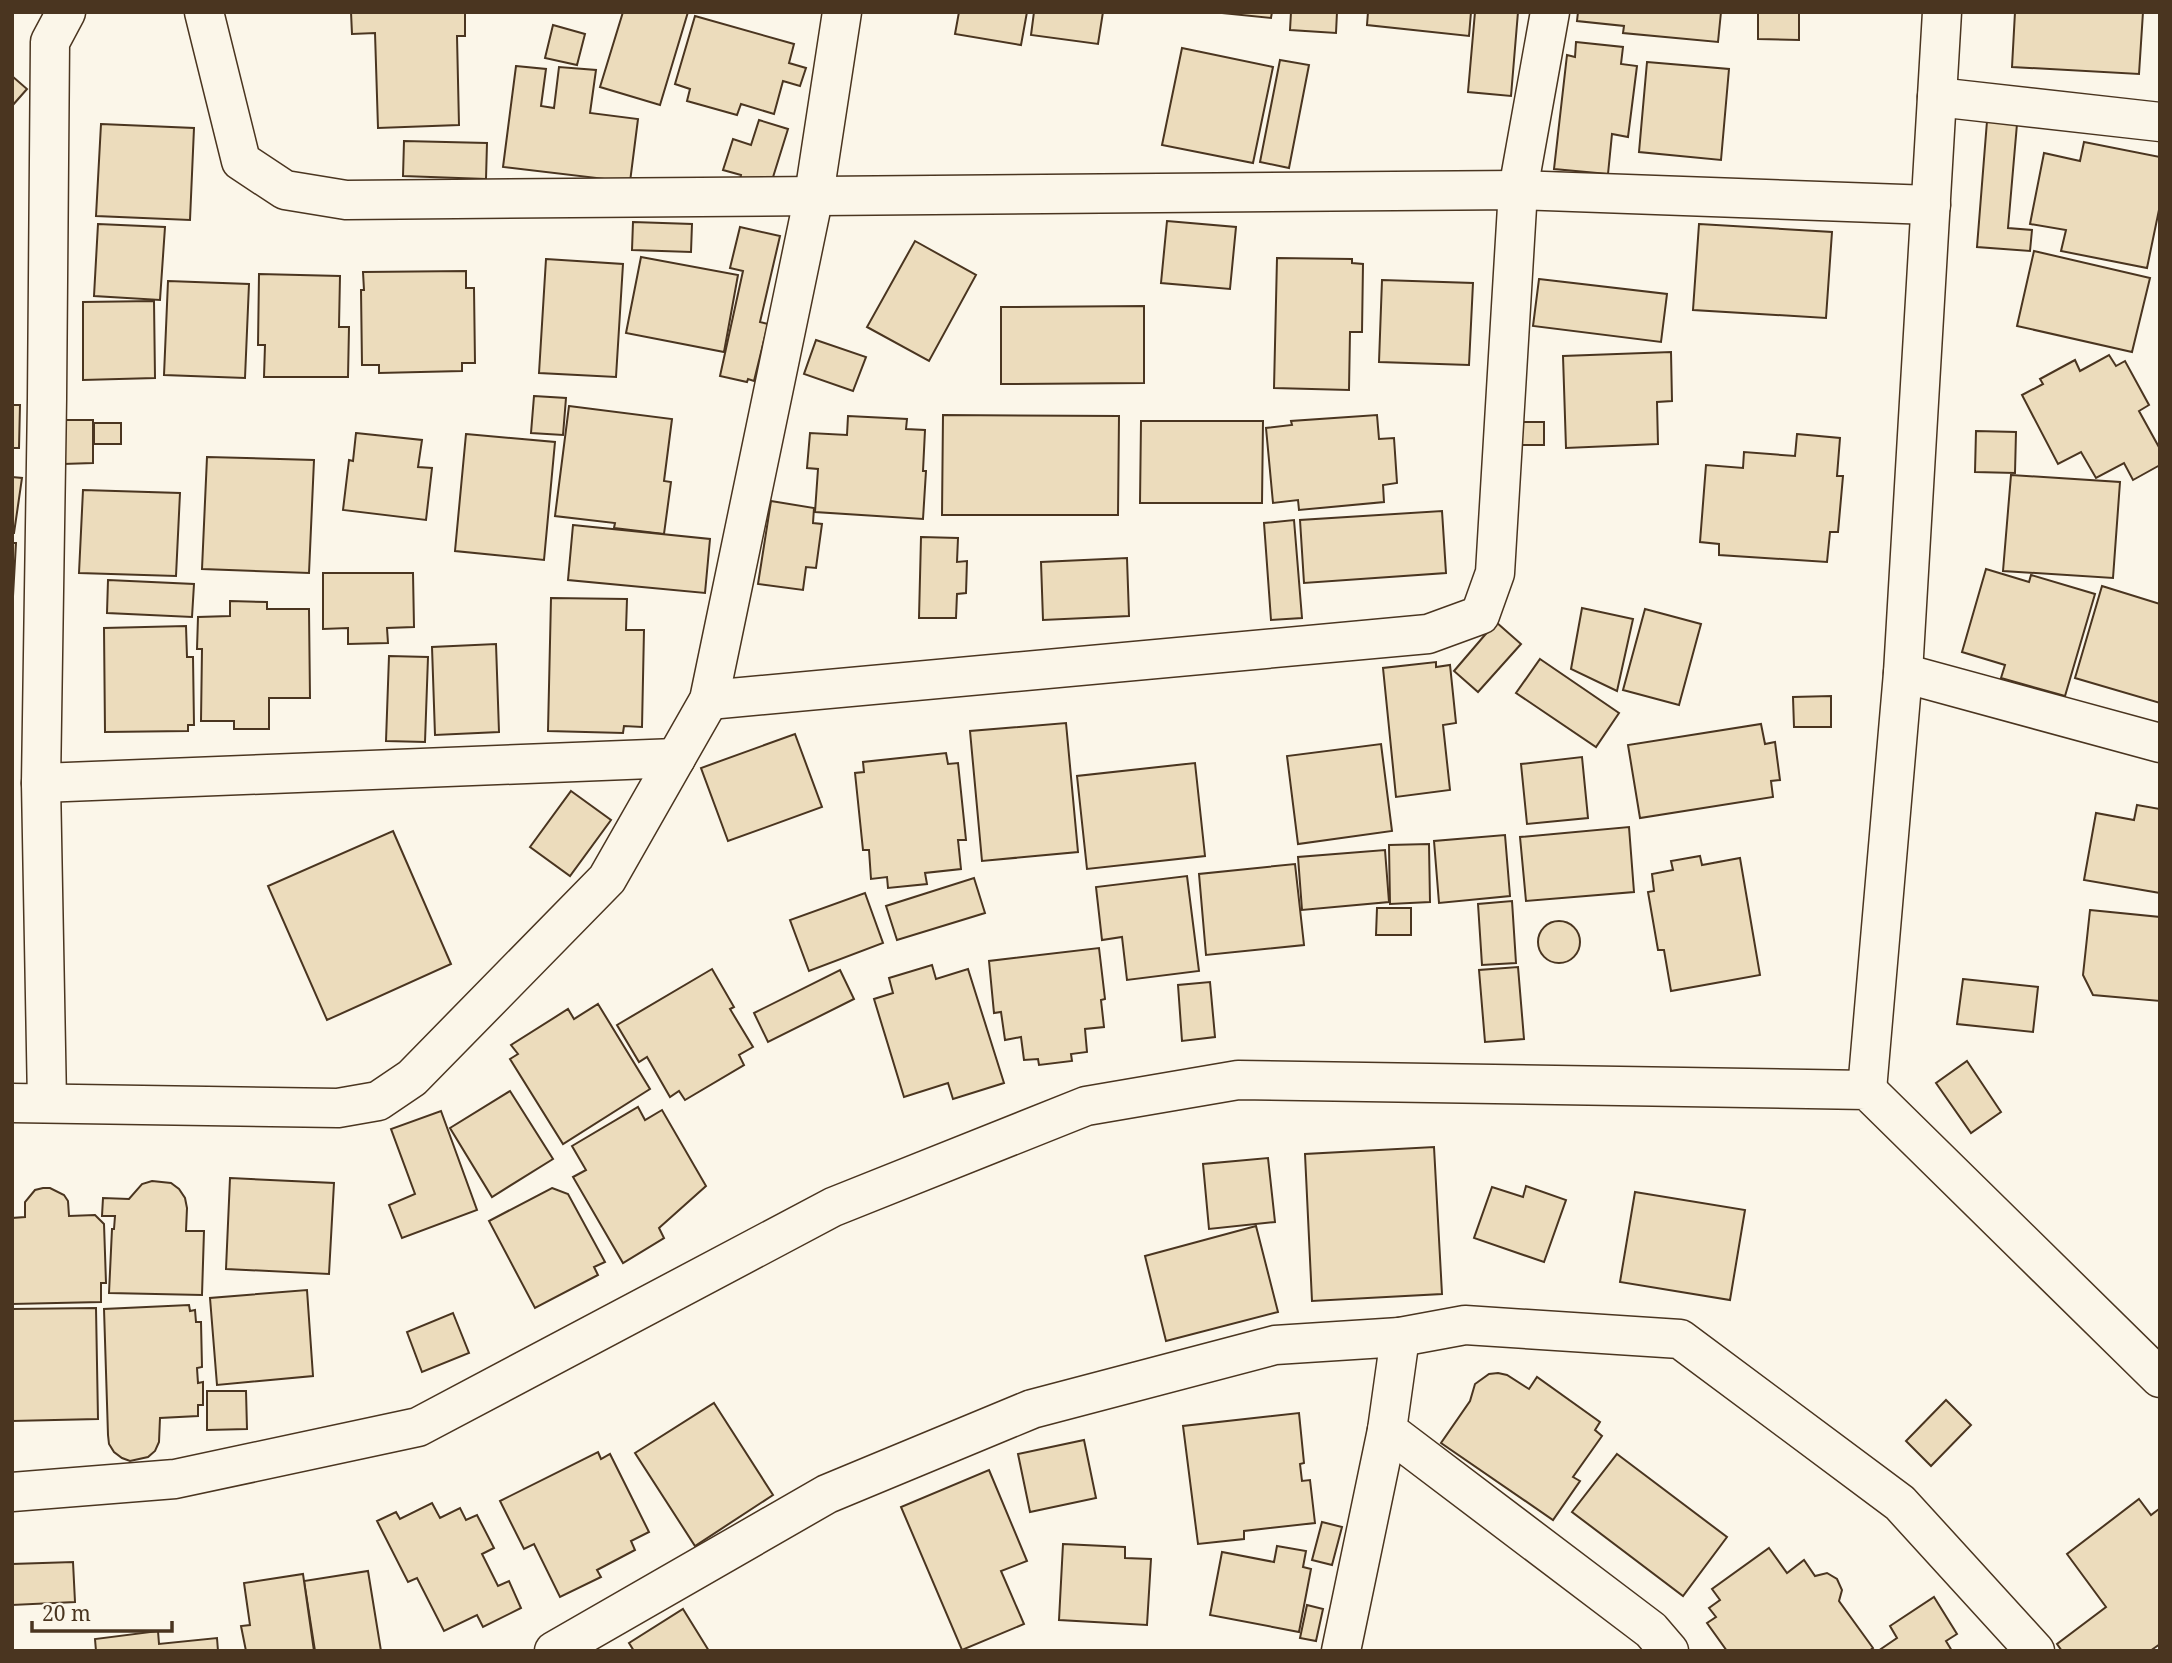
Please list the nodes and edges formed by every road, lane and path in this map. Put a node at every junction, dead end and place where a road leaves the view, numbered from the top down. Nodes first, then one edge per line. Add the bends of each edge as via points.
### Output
1 (66, 12) edge
2 (204, 12) edge
3 (842, 12) edge
4 (1550, 12) edge
5 (1942, 12) edge
6 (1937, 97) junction
7 (2160, 122) edge
8 (1518, 191) junction
9 (814, 195) junction
10 (1931, 205) junction
11 (1903, 673) junction
12 (709, 700) junction
13 (2160, 744) edge
14 (676, 758) junction
15 (41, 783) junction
16 (1867, 1090) junction
17 (30, 1102) edge
18 (1400, 1337) junction
19 (2160, 1378) edge
20 (1387, 1430) junction
21 (12, 1492) edge
22 (554, 1651) edge
23 (1341, 1651) edge
24 (1669, 1651) edge
25 (2035, 1651) edge

1 - 15 street via 50,42
2 - 9 street via 241,161 285,190 346,200
3 - 9 street
4 - 8 street
5 - 6 street
6 - 7 street
6 - 10 street
8 - 9 street
8 - 10 street
8 - 12 street via 1495,573 1480,615 1428,634
9 - 12 street
10 - 11 street
11 - 13 street
11 - 16 street
12 - 14 street
14 - 15 street
14 - 17 street via 607,878 412,1078 378,1101 338,1108
15 - 17 street
16 - 19 street
16 - 21 street via 1238,1080 1086,1106 833,1207 418,1427 176,1479
18 - 20 street
18 - 22 street via 1275,1345 1032,1409 827,1494
18 - 25 street via 1465,1325 1679,1339 1900,1503
20 - 23 street
20 - 24 street via 1651,1630

